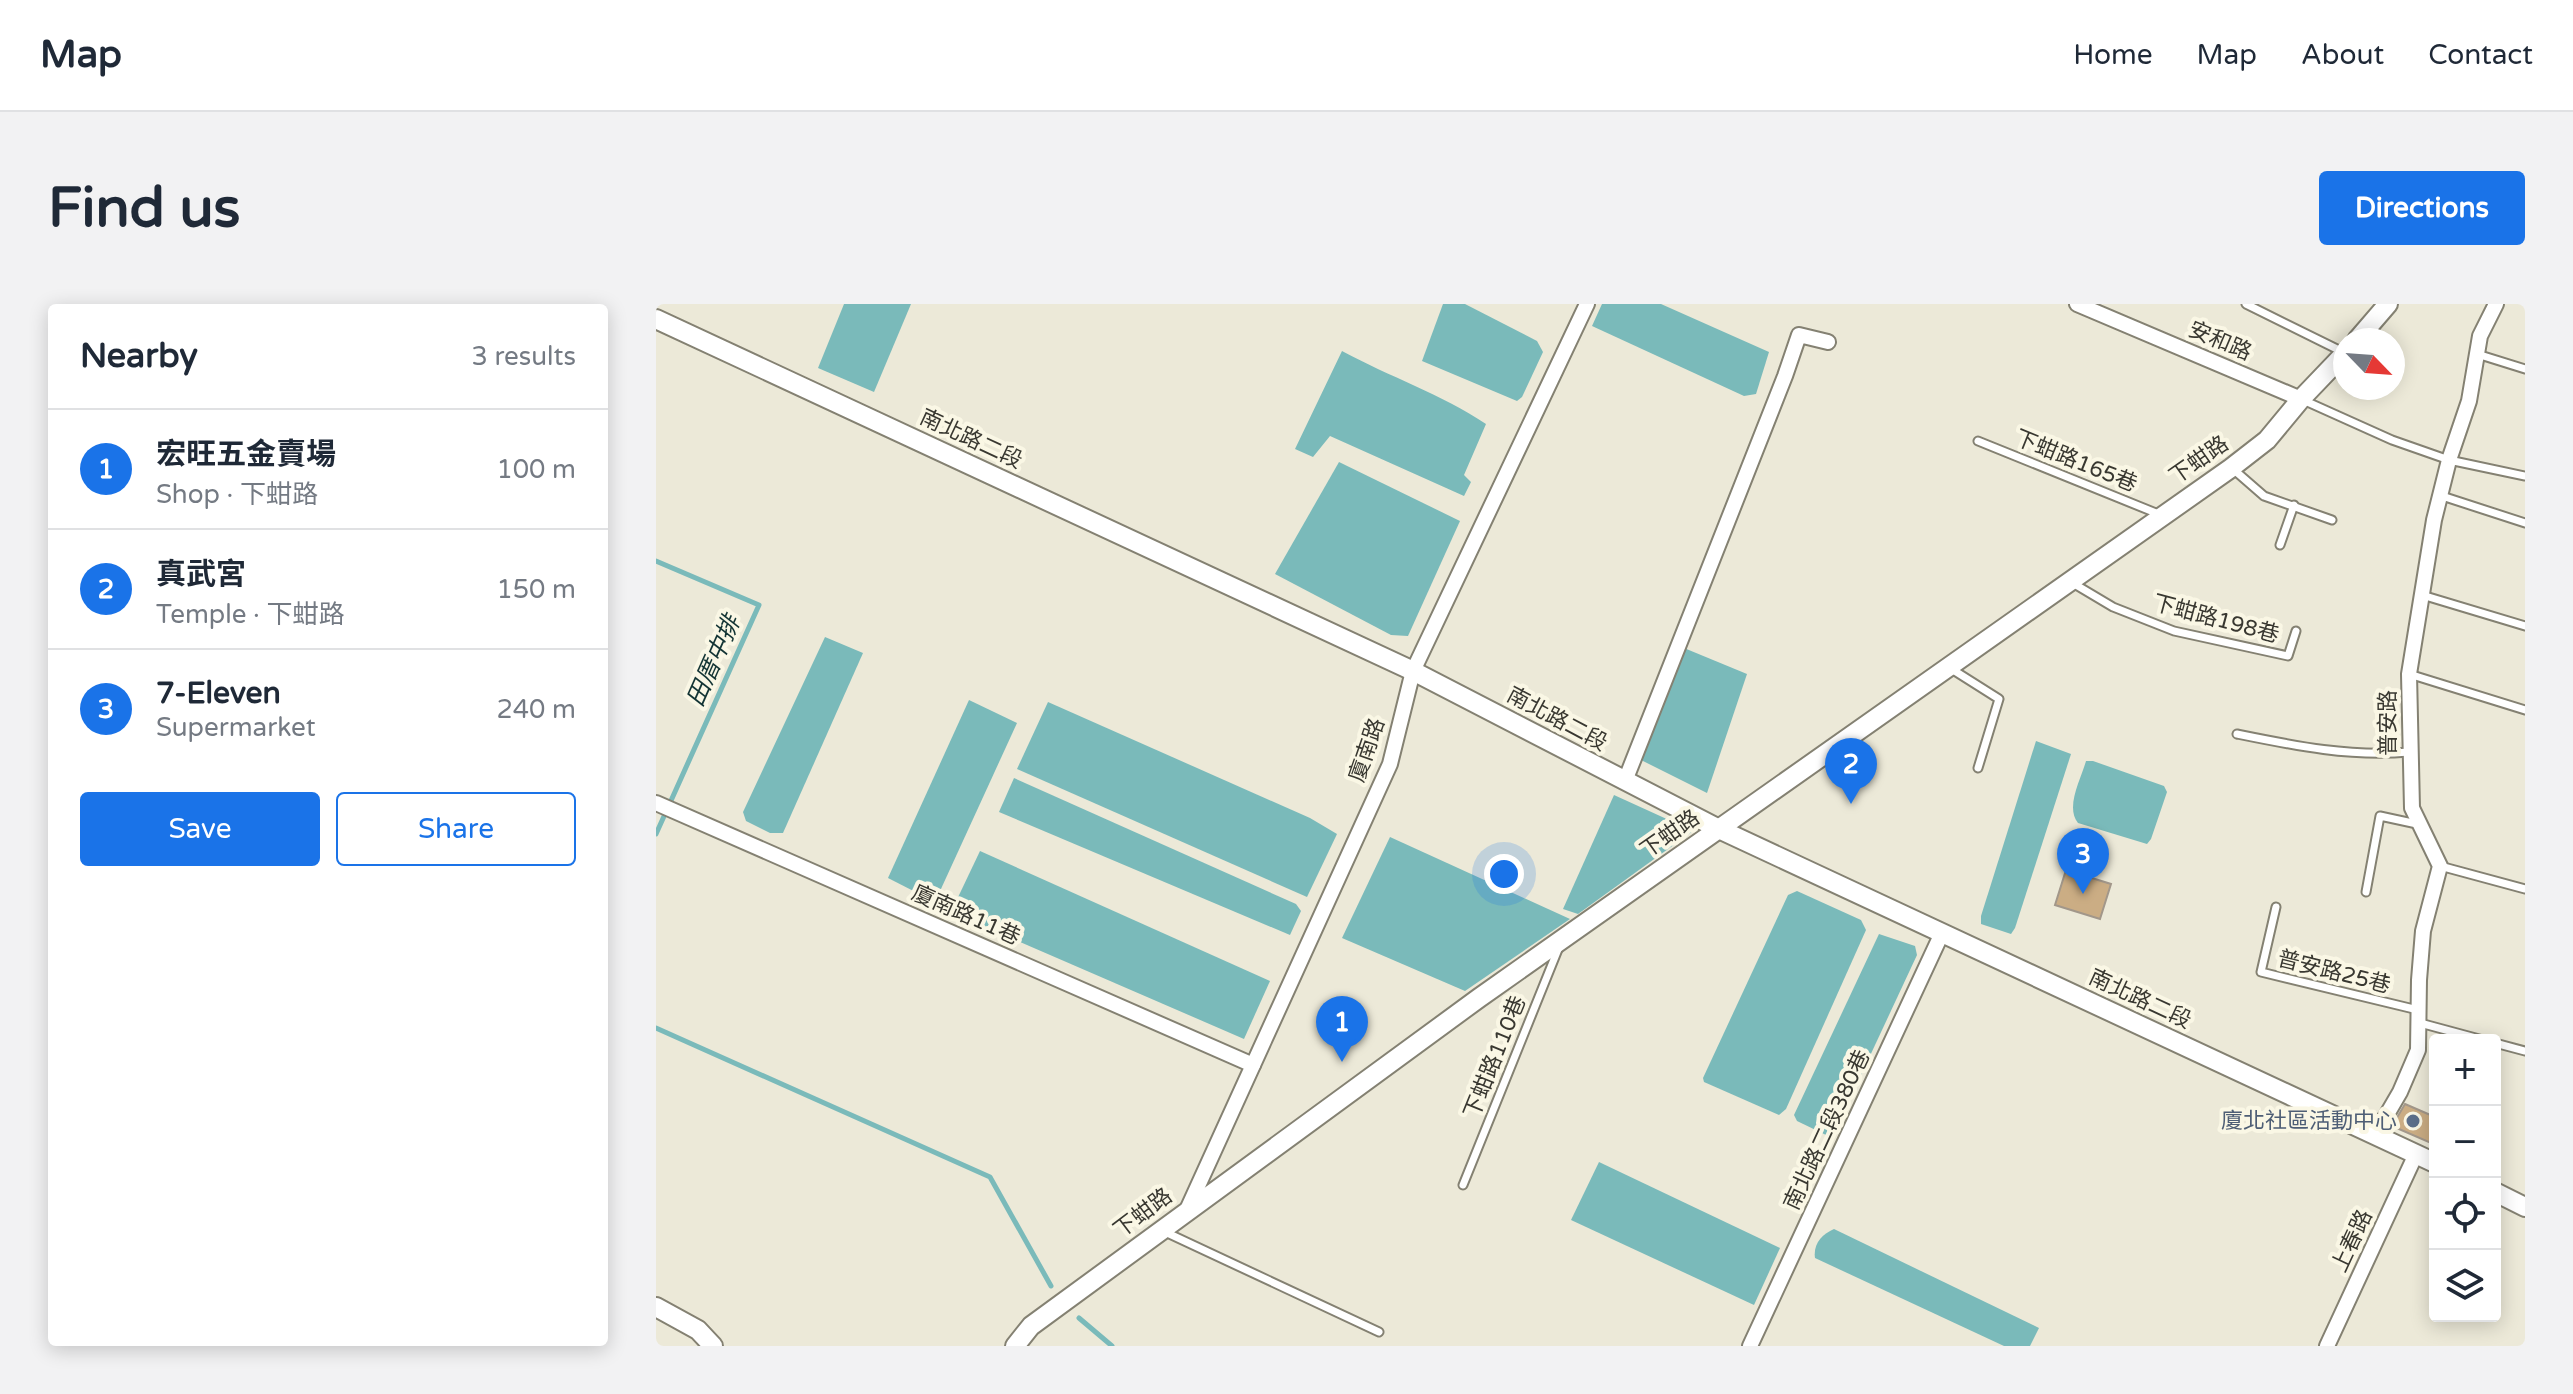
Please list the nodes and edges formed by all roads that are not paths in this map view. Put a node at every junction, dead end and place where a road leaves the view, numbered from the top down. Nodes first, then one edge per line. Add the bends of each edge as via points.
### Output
1 (1587, 304) edge
2 (2077, 304) edge
3 (2246, 304) edge
4 (2388, 304) edge
5 (2496, 304) edge
6 (656, 319) edge
7 (2367, 328) edge
8 (1828, 342) dead end
9 (2333, 347) edge
10 (2477, 354) junction
11 (2333, 366) edge
12 (2525, 369) edge
13 (2301, 399) junction
14 (1978, 441) dead end
15 (2449, 460) junction
16 (2231, 468) junction
17 (2525, 476) edge
18 (2442, 496) junction
19 (2294, 505) junction
20 (2161, 515) junction
21 (2332, 520) dead end
22 (2525, 523) edge
23 (2280, 545) dead end
24 (2069, 581) junction
25 (2422, 595) junction
26 (2525, 626) edge
27 (2296, 631) dead end
28 (1948, 667) junction
29 (1413, 671) junction
30 (2409, 674) junction
31 (2525, 710) edge
32 (2237, 734) dead end
33 (2409, 752) junction
34 (1978, 768) dead end
35 (1625, 781) junction
36 (664, 806) edge
37 (2419, 824) junction
38 (1719, 829) junction
39 (2440, 866) junction
40 (2525, 889) edge
41 (2366, 892) dead end
42 (2276, 907) dead end
43 (1942, 933) junction
44 (1561, 942) junction
45 (2419, 1017) junction
46 (2466, 1034) edge
47 (2501, 1045) edge
48 (2525, 1051) edge
49 (1253, 1065) junction
50 (2375, 1135) junction
51 (2416, 1154) junction
52 (2429, 1160) edge
53 (1463, 1185) dead end
54 (2501, 1195) edge
55 (2525, 1207) edge
56 (1187, 1210) junction
57 (1160, 1230) junction
58 (656, 1307) edge
59 (1379, 1332) dead end
60 (713, 1346) edge
61 (1015, 1346) edge
62 (1750, 1346) edge
63 (2327, 1346) edge

1 - 29 street, 廈南路
2 - 13 street, 安和路
3 - 9 lane
4 - 7 street
5 - 10 street, 普安路
6 - 29 street, 南北路二段
8 - 35 street via 1799,335
10 - 12 lane
10 - 15 street, 普安路 via 2469,401
11 - 13 street, 下蚶路
13 - 15 lane
13 - 16 street, 下蚶路 via 2267,440
14 - 20 lane, 下蚶路165巷
15 - 17 lane
15 - 18 street, 普安路
16 - 19 lane via 2264,496
16 - 20 street, 下蚶路
18 - 22 lane
18 - 25 street, 普安路
19 - 21 lane
19 - 23 lane
20 - 24 street, 下蚶路
24 - 27 lane, 下蚶路198巷 via 2113,607 2174,631 2245,647 2288,656
24 - 28 street, 下蚶路
25 - 26 lane
25 - 30 street, 普安路
28 - 34 lane via 1999,699
28 - 38 street, 下蚶路
29 - 35 street, 南北路二段
29 - 49 street, 廈南路 via 1390,764
30 - 31 lane
30 - 33 street, 普安路
32 - 33 lane via 2371,755
33 - 37 street, 普安路 via 2412,808
35 - 38 street, 南北路二段
36 - 49 street, 廈南路11巷
37 - 39 street, 普安路
37 - 41 lane via 2380,816
38 - 43 street, 南北路二段
38 - 44 street, 下蚶路
39 - 40 lane
39 - 45 street via 2423,931
42 - 45 lane, 普安路25巷 via 2261,972
43 - 50 street, 南北路二段
43 - 62 street, 南北路二段380巷
44 - 53 lane, 下蚶路110巷
44 - 56 street, 下蚶路
45 - 46 lane
45 - 50 street via 2418,1050
47 - 48 lane
49 - 56 street, 廈南路
50 - 51 street, 南北路二段
51 - 52 street, 南北路二段
51 - 63 street, 上春路
54 - 55 street
56 - 57 street, 下蚶路
57 - 59 lane
57 - 61 street, 下蚶路 via 1031,1326
58 - 60 street via 698,1330

